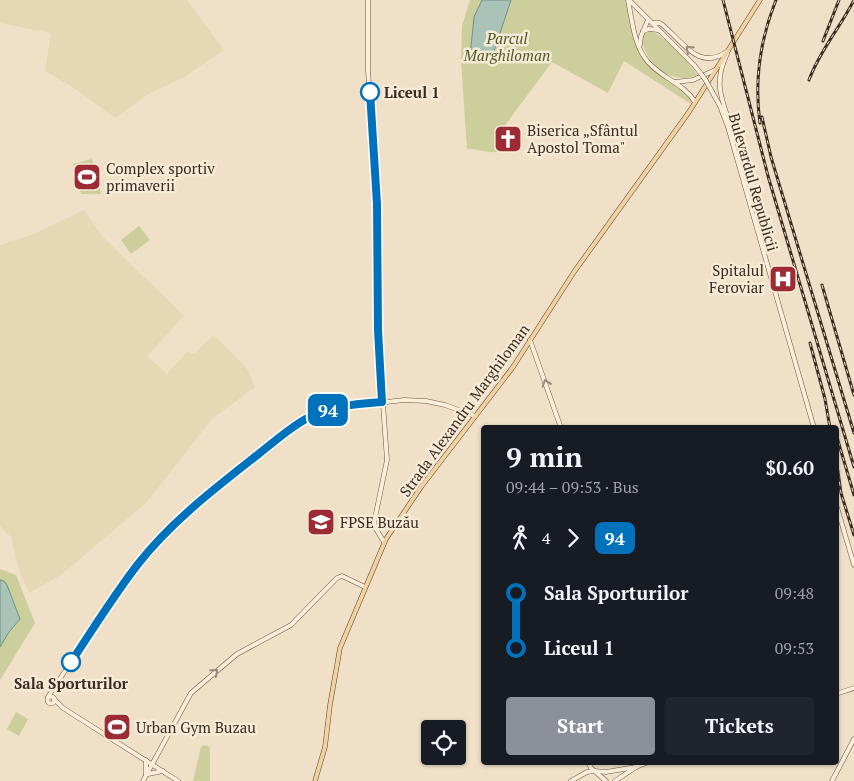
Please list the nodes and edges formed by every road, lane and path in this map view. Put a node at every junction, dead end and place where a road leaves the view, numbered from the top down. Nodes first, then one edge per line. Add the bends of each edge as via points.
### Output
1 (368, 0) edge
2 (628, 0) edge
3 (760, 0) edge
4 (635, 6) junction
5 (631, 13) junction
6 (648, 20) junction
7 (652, 23) junction
8 (659, 30) junction
9 (643, 31) junction
10 (640, 47) junction
11 (730, 49) junction
12 (717, 69) junction
13 (675, 82) junction
14 (695, 102) junction
15 (735, 153) junction
16 (530, 340) junction
17 (382, 402) junction
18 (475, 416) junction
19 (560, 425) edge
20 (813, 425) edge
21 (839, 514) edge
22 (384, 542) junction
23 (854, 565) edge
24 (365, 587) junction
25 (56, 687) junction
26 (854, 688) edge
27 (839, 693) edge
28 (48, 697) junction
29 (54, 699) junction
30 (50, 703) junction
31 (61, 708) junction
32 (854, 739) edge
33 (146, 760) junction
34 (153, 765) junction
35 (590, 765) edge
36 (641, 765) edge
37 (636, 767) junction
38 (594, 770) junction
39 (163, 771) junction
40 (145, 777) edge
41 (178, 781) edge
42 (315, 781) edge
43 (571, 781) edge
44 (606, 781) edge
45 (614, 781) edge
46 (832, 781) edge

1 - 17 main road
2 - 4 main road
2 - 5 main road
3 - 11 main road, Strada Alexandru Marghiloman
4 - 5 main road via 631,7
4 - 6 main road
5 - 10 main road
6 - 7 main road
6 - 9 main road
7 - 8 main road, Bulevardul Republicii
11 -> 7 main road via 715,58 701,57 660,23
8 - 9 main road
8 - 15 main road, Bulevardul Republicii, bridge via 705,78 720,106
9 - 10 main road
10 - 13 main road via 648,62
11 - 12 main road, Strada Alexandru Marghiloman
11 - 15 main road via 720,70 718,86 732,130
12 - 13 main road via 700,78
12 - 14 main road, Strada Alexandru Marghiloman
13 - 14 main road
14 - 16 main road, Strada Alexandru Marghiloman via 574,272
15 - 20 main road, Bulevardul Republicii
16 - 18 main road, Strada Alexandru Marghiloman
19 -> 16 main road
17 - 18 main road via 426,401
17 - 22 main road via 387,463 374,523
17 - 25 main road via 334,408 309,417 191,509 138,564
18 - 22 main road, Strada Alexandru Marghiloman
21 - 23 main road
22 - 24 main road, Strada Alexandru Marghiloman
34 -> 24 main road via 191,693 237,654 291,625 340,576
24 - 42 main road, Strada Alexandru Marghiloman via 340,648 325,748
25 - 28 main road
25 - 29 main road
26 - 27 main road
28 - 29 main road
28 - 30 main road
29 - 30 main road
29 - 31 main road
30 - 31 main road
31 - 33 main road
32 - 46 main road
33 - 34 main road
33 - 40 main road
34 - 39 main road
34 - 40 main road
35 - 38 main road
36 - 37 main road
37 - 38 main road via 606,772
37 - 45 main road
38 - 43 main road
38 - 44 main road
39 - 40 main road
39 - 41 main road

